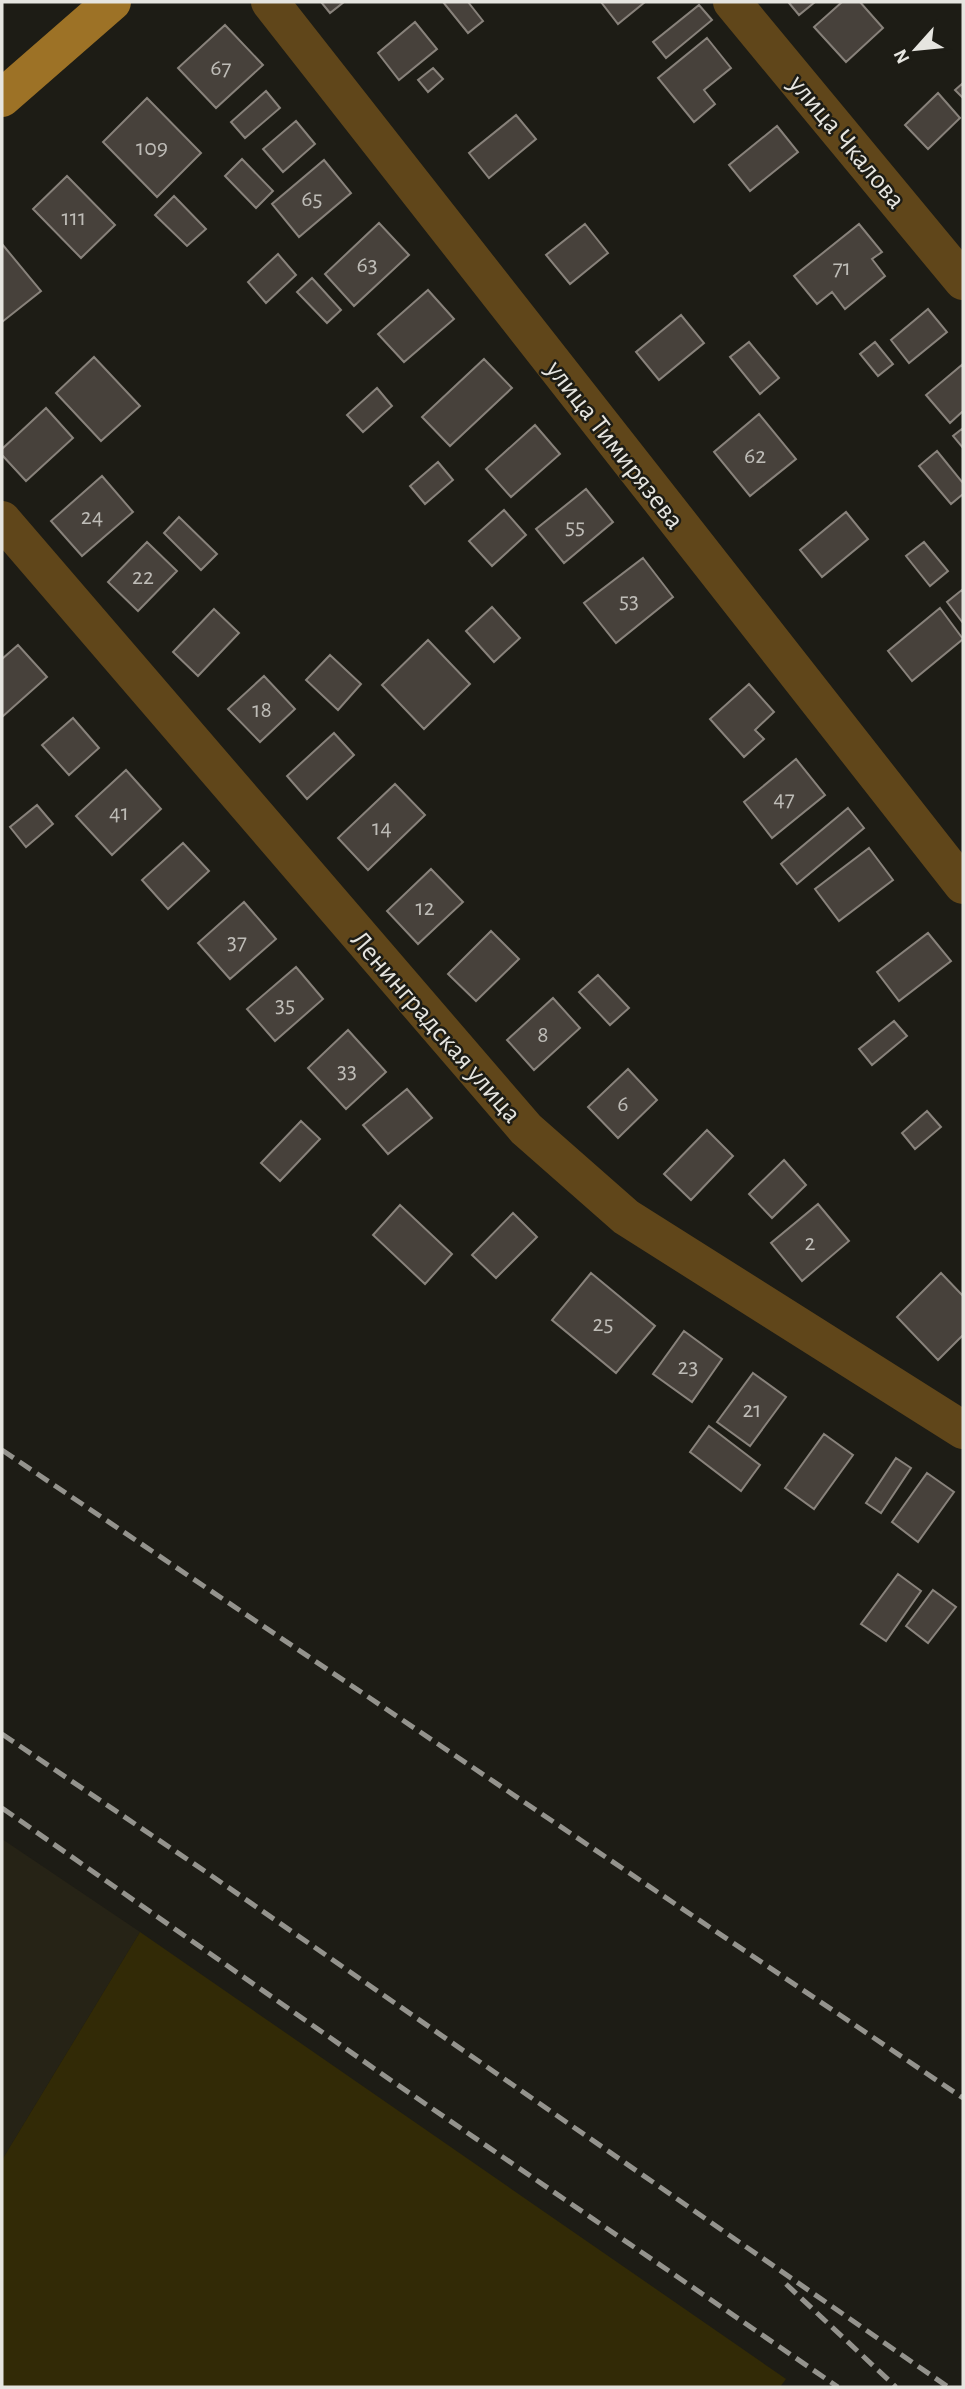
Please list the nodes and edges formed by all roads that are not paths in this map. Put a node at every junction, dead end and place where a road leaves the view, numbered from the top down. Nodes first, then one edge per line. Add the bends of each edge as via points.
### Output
1 (112, 2) edge
2 (270, 2) edge
3 (732, 2) edge
4 (2, 98) edge
5 (963, 281) edge
6 (2, 520) edge
7 (963, 886) edge
8 (963, 1430) edge

1 - 4 main road
2 - 7 street, улица Тимирязева
3 - 5 street, улица Чкалова
6 - 8 street, Ленинградская улица via 526,1129 626,1217

